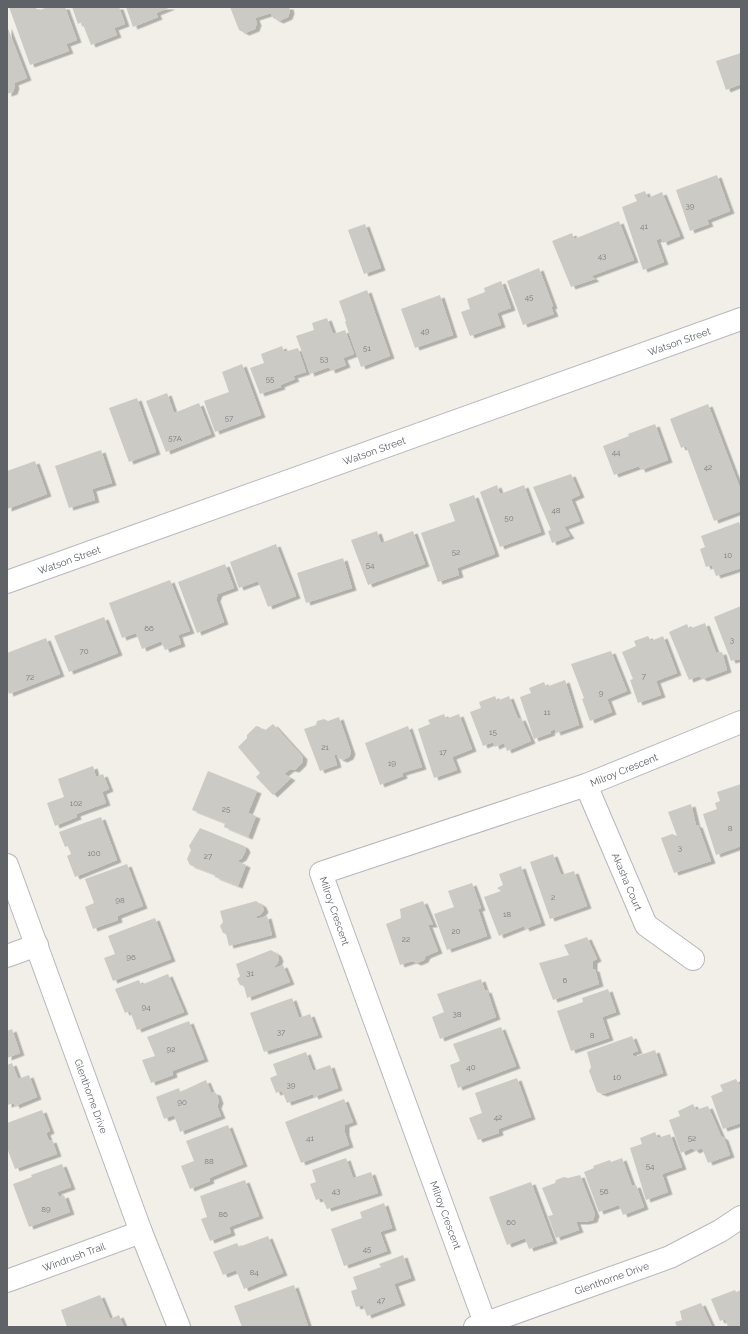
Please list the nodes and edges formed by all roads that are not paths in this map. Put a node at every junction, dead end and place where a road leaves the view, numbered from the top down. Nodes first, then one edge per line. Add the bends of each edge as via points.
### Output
1 (740, 323) edge
2 (7, 582) edge
3 (741, 722) edge
4 (586, 785) junction
5 (7, 865) edge
6 (37, 945) junction
7 (7, 956) edge
8 (693, 959) dead end
9 (741, 1217) edge
10 (141, 1232) junction
11 (7, 1281) edge
12 (480, 1325) edge
13 (179, 1327) edge

1 - 2 street, Watson Street
3 - 4 street, Milroy Crescent
4 - 8 street, Akasha Court via 646,925
4 - 12 street, Milroy Crescent via 321,873
5 - 6 street, Glenthorne Drive
6 - 7 street
6 - 10 street, Glenthorne Drive
9 - 12 street, Glenthorne Drive via 670,1257
10 - 11 street, Windrush Trail
10 - 13 street, Glenthorne Drive

